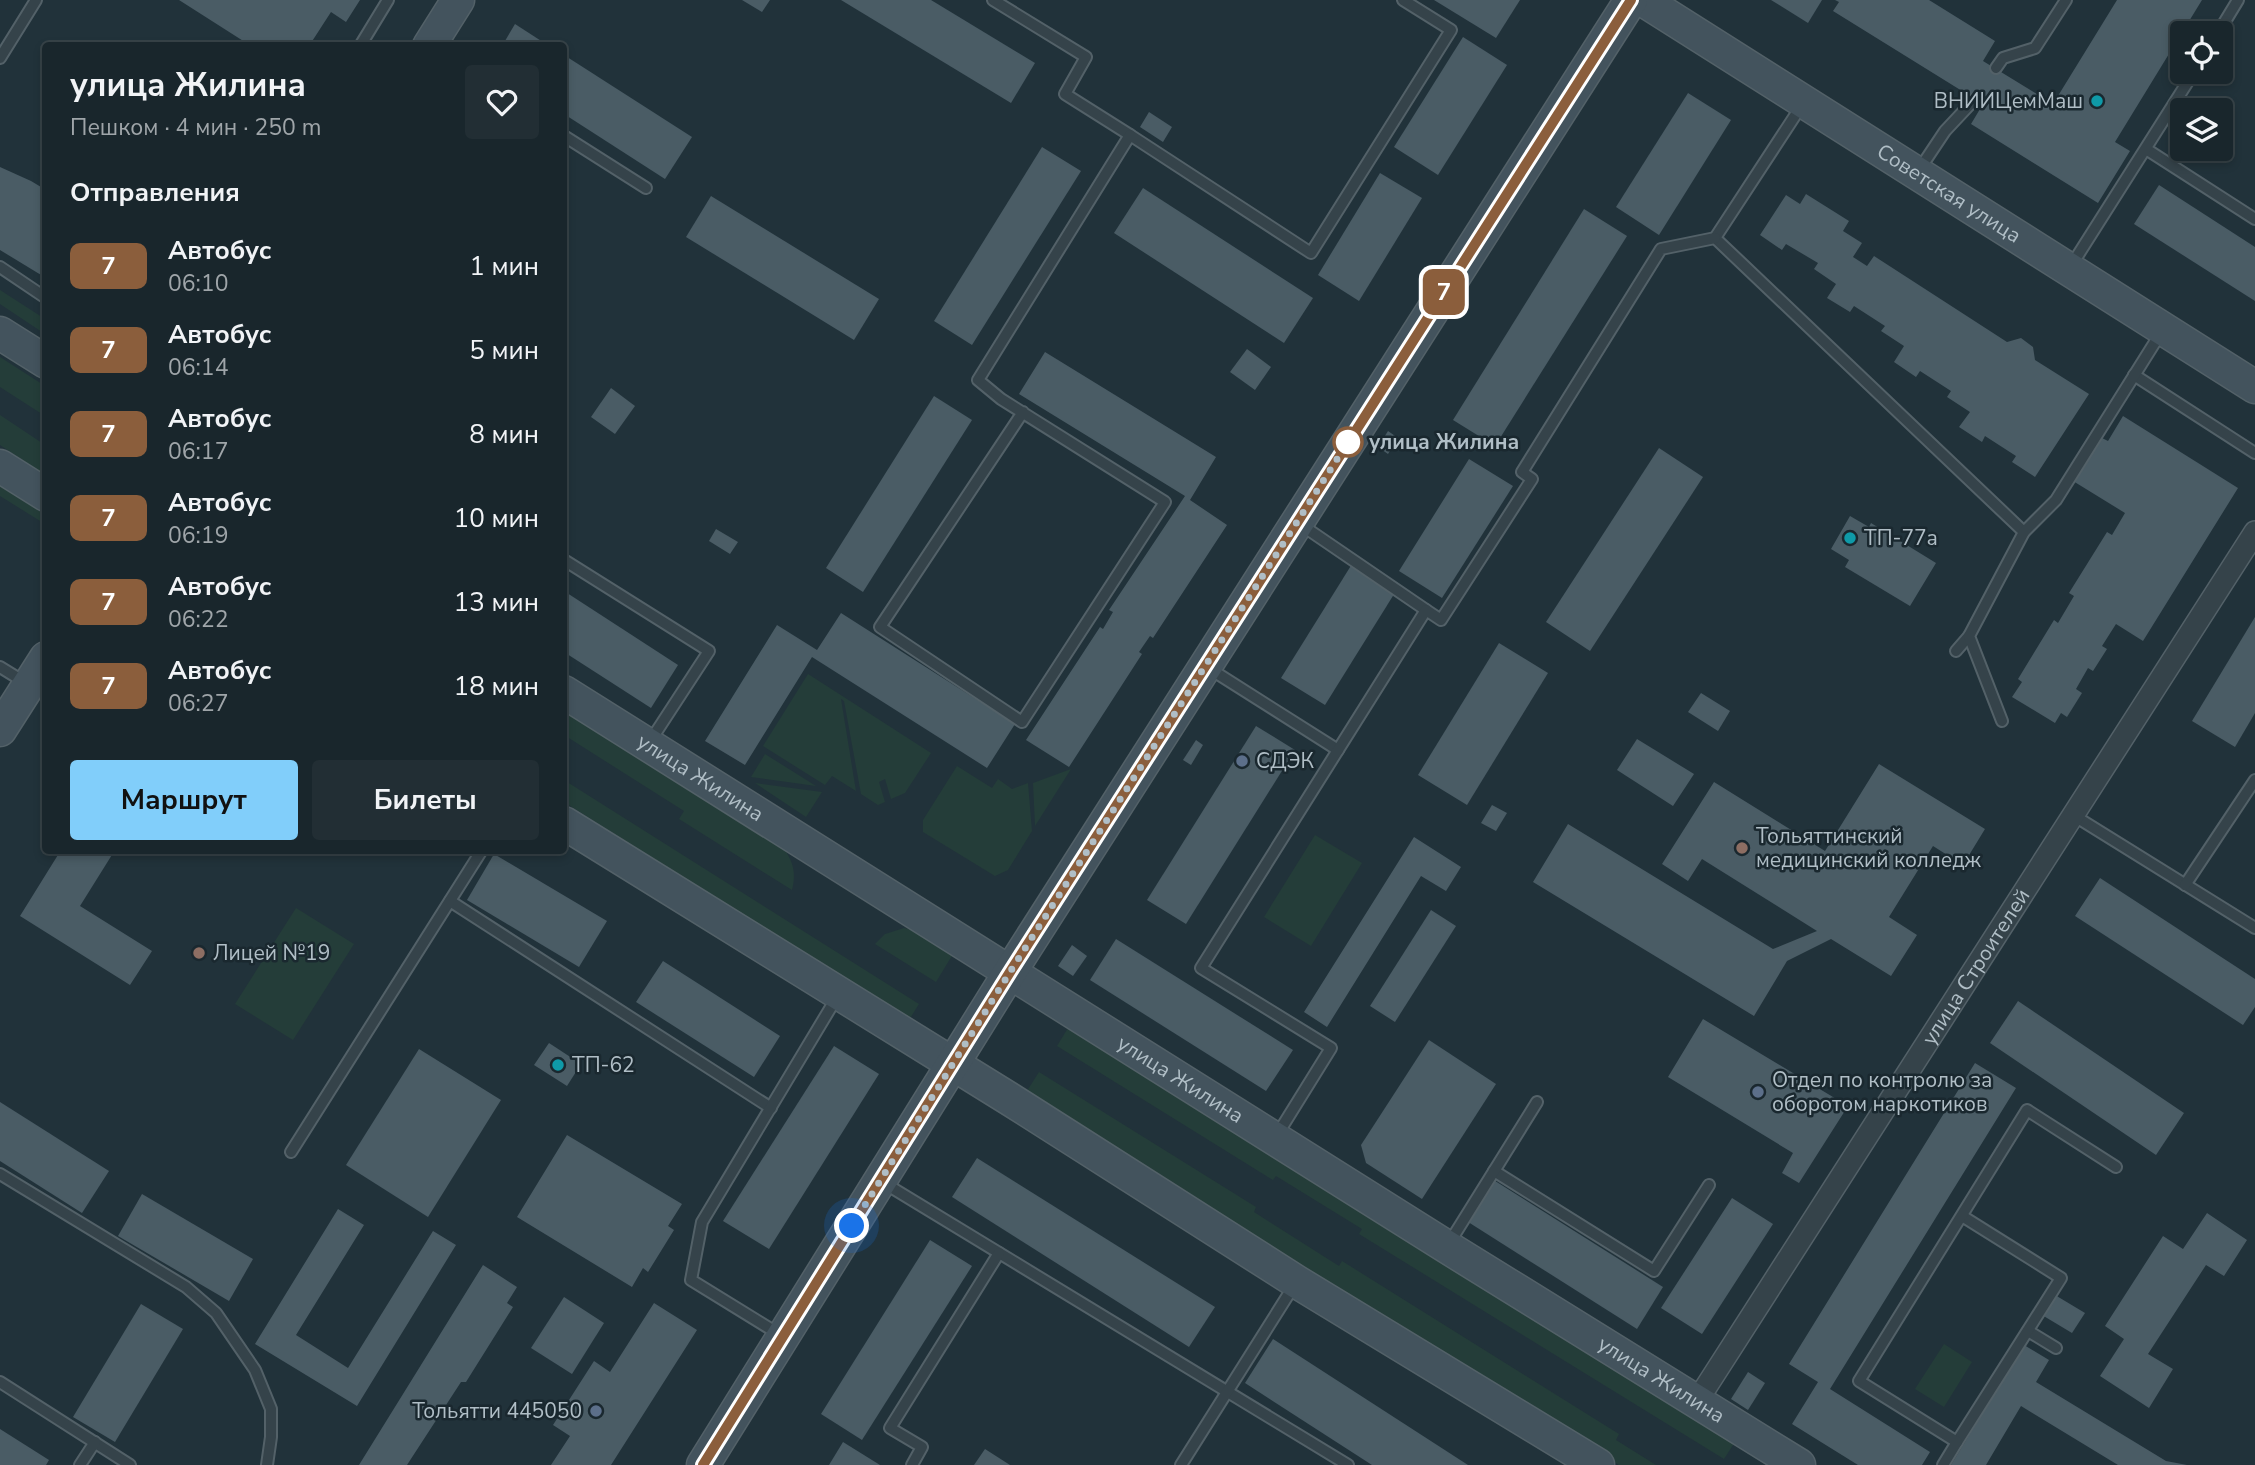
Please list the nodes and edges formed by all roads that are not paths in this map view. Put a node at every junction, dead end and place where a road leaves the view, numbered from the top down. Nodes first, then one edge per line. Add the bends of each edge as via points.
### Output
1 (37, 0) edge
2 (388, 0) edge
3 (458, 0) edge
4 (993, 0) edge
5 (1403, 0) edge
6 (1631, 0) edge
7 (1643, 0) edge
8 (2066, 0) edge
9 (2238, 0) edge
10 (2225, 21) edge
11 (362, 42) edge
12 (432, 42) edge
13 (0, 58) edge
14 (1996, 68) dead end
15 (2187, 84) edge
16 (1975, 99) dead end
17 (1804, 102) junction
18 (1130, 135) junction
19 (567, 138) edge
20 (2146, 149) junction
21 (1918, 173) junction
22 (646, 188) dead end
23 (2255, 219) edge
24 (1715, 238) junction
25 (0, 267) edge
26 (2070, 268) junction
27 (42, 295) edge
28 (2163, 329) junction
29 (0, 333) edge
30 (42, 359) edge
31 (2134, 375) junction
32 (2255, 387) edge
33 (1023, 412) junction
34 (2255, 453) edge
35 (0, 466) edge
36 (42, 492) edge
37 (1297, 522) junction
38 (2024, 532) junction
39 (2255, 532) edge
40 (567, 562) edge
41 (1426, 610) junction
42 (1969, 636) junction
43 (1956, 651) dead end
44 (42, 664) edge
45 (1205, 666) junction
46 (0, 667) edge
47 (29, 684) junction
48 (567, 694) edge
49 (2002, 721) dead end
50 (0, 730) edge
51 (647, 745) junction
52 (1338, 750) junction
53 (2255, 780) edge
54 (2073, 815) junction
55 (567, 825) edge
56 (479, 854) edge
57 (2185, 885) junction
58 (450, 901) junction
59 (2255, 928) edge
60 (1010, 972) junction
61 (839, 994) junction
62 (951, 1065) junction
63 (1537, 1102) dead end
64 (771, 1108) junction
65 (1276, 1138) junction
66 (291, 1152) dead end
67 (2116, 1167) dead end
68 (1494, 1171) junction
69 (0, 1174) edge
70 (880, 1181) junction
71 (1709, 1185) dead end
72 (1962, 1216) junction
73 (1447, 1247) junction
74 (999, 1253) junction
75 (1297, 1282) junction
76 (2028, 1331) junction
77 (784, 1338) junction
78 (2056, 1348) dead end
79 (0, 1382) edge
80 (1227, 1391) junction
81 (1697, 1401) junction
82 (95, 1442) junction
83 (1957, 1442) junction
84 (80, 1465) edge
85 (130, 1465) edge
86 (267, 1465) edge
87 (703, 1465) edge
88 (912, 1465) edge
89 (1181, 1465) edge
90 (1348, 1465) edge
91 (1598, 1465) edge
92 (1799, 1465) edge
93 (1943, 1465) edge

1 - 13 lane
2 - 11 lane
3 - 12 main road
4 - 18 lane via 1086,57 1065,94
5 - 18 lane via 1451,30 1311,253
6 - 37 main road
7 - 17 main road, Советская улица
8 - 14 lane via 2035,48 2003,58
9 - 10 lane
15 - 20 lane
16 - 21 lane via 1945,131
17 - 21 main road, Советская улица
17 - 24 lane
18 - 33 lane via 978,380
19 - 22 lane
20 - 23 lane
20 - 26 lane
21 - 26 main road, Советская улица
24 - 38 lane
24 - 41 lane via 1661,249 1522,472 1532,480 1464,585 1441,620
25 - 27 lane
26 - 28 main road, Советская улица
28 - 31 lane
28 - 32 main road, Советская улица
29 - 30 main road
31 - 34 lane
31 - 38 lane via 2056,500
33 - 33 lane via 1165,502 1023,722 880,627
35 - 36 main road
37 - 41 lane
37 - 45 main road
38 - 42 lane
39 - 54 street, улица Строителей
40 - 51 lane via 709,651
41 - 52 lane
42 - 43 lane
42 - 49 lane
44 - 47 main road
45 - 52 lane
45 - 60 main road
46 - 47 lane
47 - 50 main road
48 - 51 main road, улица Жилина
51 - 60 main road, улица Жилина
52 - 65 lane via 1201,968 1331,1048
53 - 57 lane
54 - 57 lane
54 - 81 street, улица Строителей
55 - 61 main road
56 - 58 lane
57 - 59 lane
58 - 64 lane
58 - 66 lane
60 - 62 main road
60 - 65 main road, улица Жилина
61 - 62 main road
61 - 64 lane
62 - 70 main road
62 - 75 main road
63 - 68 lane
64 - 77 lane via 702,1222 691,1280
65 - 73 main road, улица Жилина
67 - 72 lane via 2027,1110
68 - 71 lane via 1654,1271
68 - 73 lane
69 - 86 lane via 186,1287 216,1313 255,1370 271,1409
70 - 74 lane
70 - 77 main road
72 - 76 lane via 2061,1278
72 - 83 lane via 1859,1381
73 - 81 main road, улица Жилина
74 - 80 lane
74 - 88 lane via 890,1428 922,1447
75 - 80 lane
75 - 91 main road
76 - 78 lane
76 - 83 lane
77 - 87 main road
79 - 82 lane
80 - 89 lane
80 - 90 lane
81 - 92 main road, улица Жилина
82 - 84 lane
82 - 85 lane
83 - 93 lane

